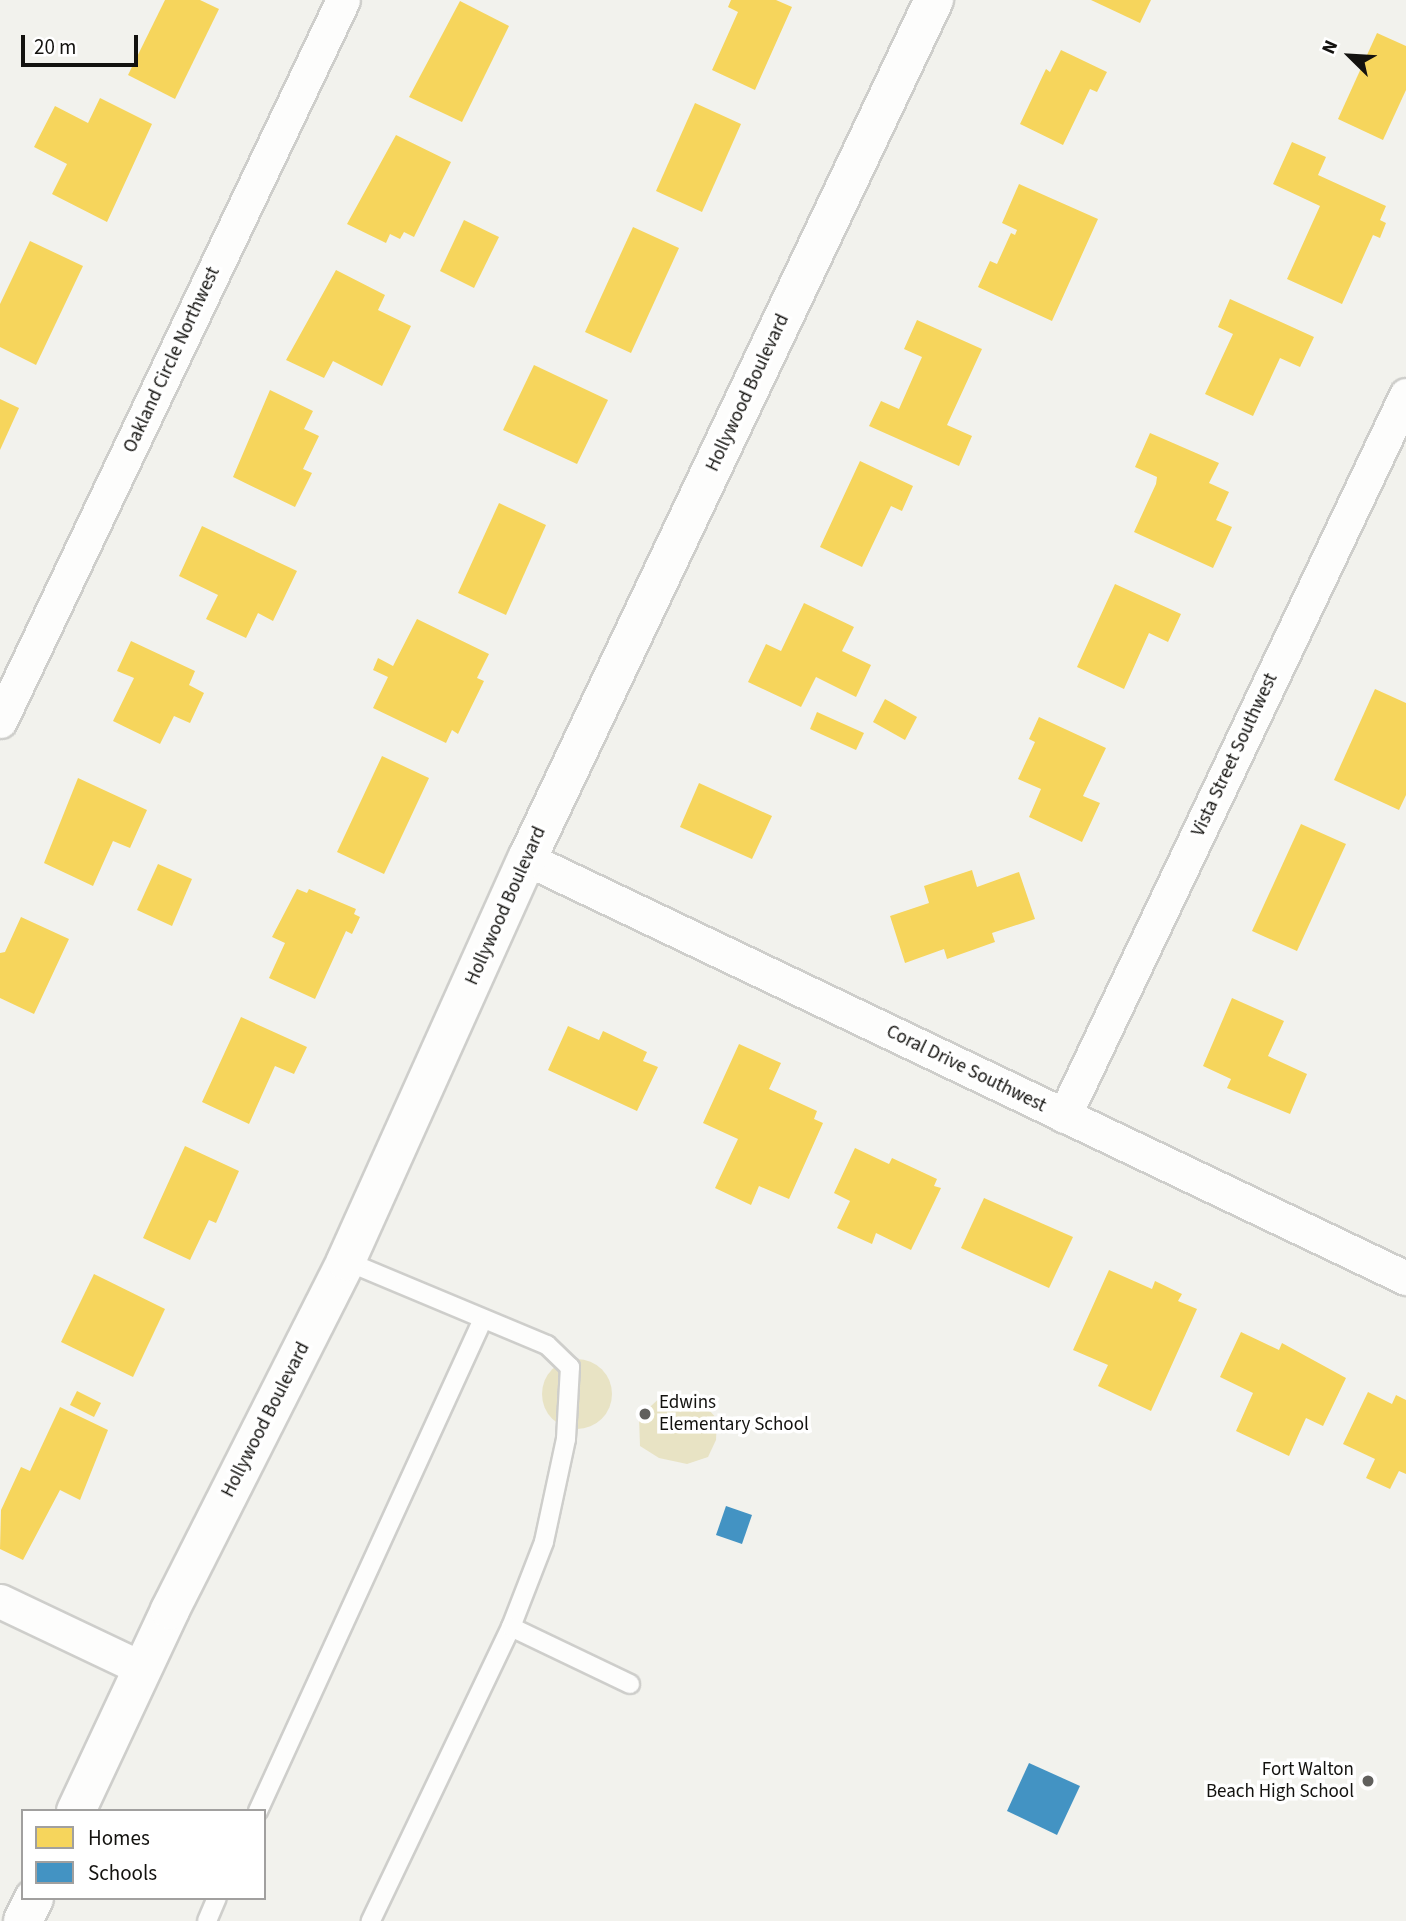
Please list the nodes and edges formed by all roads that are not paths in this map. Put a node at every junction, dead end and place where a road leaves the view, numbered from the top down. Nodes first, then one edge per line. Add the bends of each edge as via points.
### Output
1 (343, 0) edge
2 (934, 0) edge
3 (1406, 395) edge
4 (0, 721) edge
5 (527, 859) junction
6 (1064, 1116) junction
7 (346, 1261) junction
8 (1406, 1278) edge
9 (483, 1319) junction
10 (0, 1601) edge
11 (511, 1627) junction
12 (143, 1669) junction
13 (630, 1684) dead end
14 (77, 1809) edge
15 (259, 1809) edge
16 (33, 1900) edge
17 (216, 1900) edge
18 (23, 1921) edge
19 (207, 1921) edge
20 (372, 1921) edge

1 - 4 street, Oakland Circle Northwest
2 - 5 street, Hollywood Boulevard
3 - 6 street, Vista Street Southwest
5 - 6 street, Coral Drive Southwest
5 - 7 street, Hollywood Boulevard
6 - 8 street, Coral Drive Southwest
7 - 9 lane
7 - 12 street, Hollywood Boulevard
9 - 11 lane via 547,1345 570,1367 566,1439 544,1542
9 - 15 lane
10 - 12 street
11 - 13 lane
11 - 20 lane
12 - 14 street, Hollywood Boulevard
16 - 18 street
17 - 19 lane

